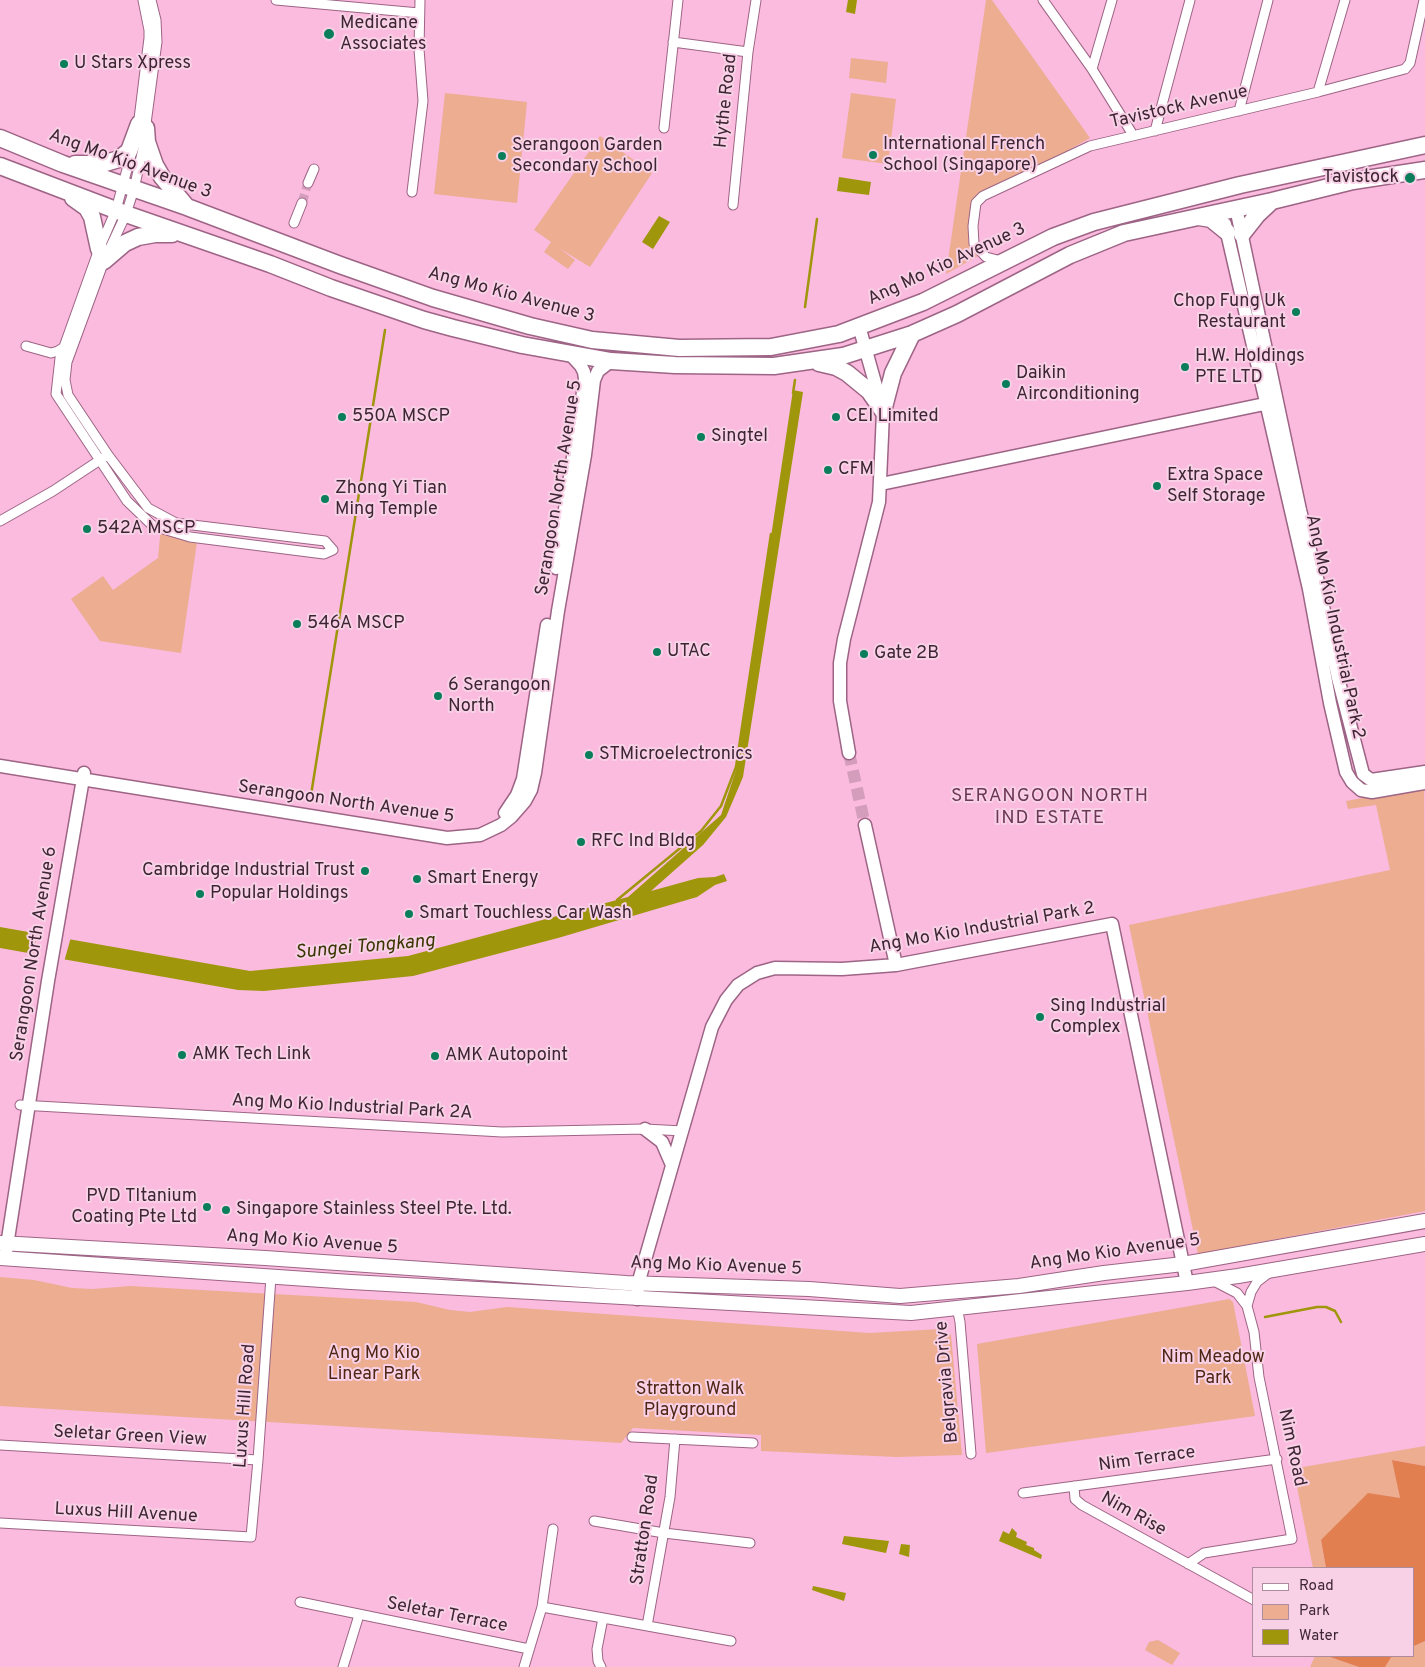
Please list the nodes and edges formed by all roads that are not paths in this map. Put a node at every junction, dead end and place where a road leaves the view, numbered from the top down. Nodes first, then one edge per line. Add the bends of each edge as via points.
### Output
1 (143, 0) edge
2 (151, 0) edge
3 (276, 0) edge
4 (420, 0) edge
5 (678, 0) edge
6 (756, 0) edge
7 (1043, 0) edge
8 (1112, 0) edge
9 (1190, 0) edge
10 (1268, 0) edge
11 (1345, 0) edge
12 (1424, 0) edge
13 (419, 13) junction
14 (673, 42) junction
15 (748, 52) junction
16 (1092, 69) junction
17 (1318, 92) junction
18 (1239, 111) junction
19 (142, 126) junction
20 (664, 128) dead end
21 (1155, 131) junction
22 (1133, 135) junction
23 (0, 138) edge
24 (1425, 145) edge
25 (63, 164) junction
26 (0, 166) edge
27 (314, 169) dead end
28 (1425, 170) edge
29 (308, 183) tunnel mouth
30 (57, 187) junction
31 (129, 187) junction
32 (412, 192) dead end
33 (1272, 201) junction
34 (302, 203) tunnel mouth
35 (733, 205) dead end
36 (187, 207) junction
37 (1229, 210) junction
38 (121, 212) junction
39 (1199, 217) junction
40 (1104, 220) junction
41 (294, 223) dead end
42 (1235, 233) junction
43 (184, 234) junction
44 (1110, 238) junction
45 (303, 251) junction
46 (102, 255) junction
47 (1003, 262) junction
48 (293, 273) junction
49 (859, 326) junction
50 (912, 334) junction
51 (26, 346) dead end
52 (64, 347) junction
53 (866, 348) junction
54 (572, 355) junction
55 (611, 361) junction
56 (813, 361) junction
57 (1271, 402) junction
58 (882, 411) junction
59 (108, 455) junction
60 (99, 460) junction
61 (881, 484) junction
62 (23, 507) junction
63 (0, 517) edge
64 (0, 521) edge
65 (309, 539) junction
66 (308, 553) junction
67 (849, 753) tunnel mouth
68 (0, 760) edge
69 (0, 766) edge
70 (1425, 772) edge
71 (80, 776) junction
72 (1425, 783) edge
73 (865, 825) tunnel mouth
74 (896, 965) junction
75 (24, 1105) junction
76 (644, 1129) junction
77 (683, 1131) junction
78 (672, 1165) junction
79 (1425, 1221) edge
80 (2, 1241) edge
81 (1425, 1244) edge
82 (2, 1259) edge
83 (341, 1263) junction
84 (1183, 1264) junction
85 (1272, 1270) junction
86 (271, 1277) junction
87 (1211, 1280) junction
88 (351, 1282) junction
89 (1187, 1283) junction
90 (638, 1284) junction
91 (637, 1298) junction
92 (1248, 1306) junction
93 (957, 1307) junction
94 (632, 1437) dead end
95 (675, 1439) junction
96 (753, 1443) dead end
97 (0, 1446) edge
98 (971, 1454) dead end
99 (1277, 1459) junction
100 (258, 1460) junction
101 (1074, 1486) junction
102 (1023, 1493) dead end
103 (594, 1521) dead end
104 (0, 1523) edge
105 (553, 1529) dead end
106 (664, 1533) junction
107 (251, 1537) joint
108 (750, 1543) dead end
109 (1188, 1564) junction
110 (1252, 1599) edge
111 (300, 1602) dead end
112 (542, 1607) junction
113 (359, 1615) junction
114 (603, 1618) junction
115 (647, 1626) junction
116 (730, 1641) dead end
117 (529, 1649) junction
118 (343, 1667) edge
119 (524, 1667) edge
120 (601, 1667) edge

1 - 19 street via 149,38
2 - 19 street via 157,42
3 - 13 street
4 - 13 street
5 - 14 street
6 - 15 street, Hythe Road
7 - 16 street
8 - 16 street
9 - 21 street
10 - 18 street
11 - 17 street
12 - 17 street, Tavistock Avenue via 1410,63 1405,69
13 - 32 street via 423,101
14 - 15 street
14 - 20 street
15 - 35 street, Hythe Road
16 - 22 street
17 - 18 street, Tavistock Avenue
18 - 21 street, Tavistock Avenue
19 - 25 highway via 129,151 119,158 102,164
19 - 31 street
19 - 36 highway via 155,166
21 - 22 street, Tavistock Avenue
22 - 47 street, Tavistock Avenue via 1093,145 982,196 976,203 972,226 974,244 986,257
23 - 25 highway, Ang Mo Kio Avenue 3
24 - 40 highway, Ang Mo Kio Avenue 3 via 1240,185
25 - 31 highway, Ang Mo Kio Avenue 3
26 - 30 highway
27 - 29 street
28 - 33 highway via 1353,181
30 - 38 highway
30 - 46 highway via 87,208
31 - 36 highway, Ang Mo Kio Avenue 3
31 - 38 street
33 - 37 highway
33 - 42 highway
34 - 41 street
36 - 45 highway, Ang Mo Kio Avenue 3
37 - 39 highway
37 - 42 street, Ang Mo Kio Industrial Park 2
38 - 43 highway
38 - 46 street
38 - 46 street
39 - 42 highway via 1211,219
39 - 44 highway
40 - 44 highway via 1114,225
40 - 47 highway, Ang Mo Kio Avenue 3 via 1053,237
42 - 57 street, Ang Mo Kio Industrial Park 2
43 - 46 highway via 138,237
43 - 48 highway
44 - 50 highway
45 - 48 highway via 296,256
45 - 49 highway, Ang Mo Kio Avenue 3 via 433,298 592,340 679,348 771,347 838,334
46 - 52 street
46 - 59 street via 67,362 65,380 68,396
47 - 49 highway, Ang Mo Kio Avenue 3 via 923,302
48 - 54 highway via 424,320
49 - 53 street
50 - 53 highway
50 - 58 highway via 894,373
51 - 52 street via 52,353
52 - 60 street via 56,394
53 - 56 highway
53 - 58 street
54 - 55 highway
54 - 71 street, Serangoon North Avenue 5 via 584,372 581,408 523,779 518,795 507,811 496,820 478,827 449,831
55 - 56 highway via 675,366 774,366
55 - 71 street, Serangoon North Avenue 5 via 598,371 594,380 531,790 525,801 501,825 480,835 447,838
56 - 58 highway via 847,373 869,391
57 - 61 street
57 - 70 street, Ang Mo Kio Industrial Park 2 via 1363,774 1371,780
57 - 72 street, Ang Mo Kio Industrial Park 2 via 1346,772 1361,790 1372,792
58 - 61 street
59 - 60 street
59 - 65 street via 148,508 176,523
60 - 62 street
60 - 66 street via 127,502 154,526 190,537
61 - 67 street via 840,663 840,701
62 - 63 street
62 - 64 street
65 - 66 street
65 - 66 street via 325,541 333,550 324,554
68 - 71 street, Serangoon North Avenue 5
69 - 71 street, Serangoon North Avenue 5
71 - 75 street, Serangoon North Avenue 6
73 - 74 street
74 - 77 street, Ang Mo Kio Industrial Park 2 via 842,970 775,968 757,973 738,985 712,1027
74 - 84 street, Ang Mo Kio Industrial Park 2 via 1112,924
75 - 76 street, Ang Mo Kio Industrial Park 2A via 502,1132
75 - 80 street, Serangoon North Avenue 6
76 - 77 street, Ang Mo Kio Industrial Park 2A
76 - 78 street via 662,1142
77 - 78 street, Ang Mo Kio Industrial Park 2
78 - 90 street, Ang Mo Kio Industrial Park 2
79 - 84 main road, Ang Mo Kio Avenue 5
80 - 82 street, Serangoon North Avenue 6
80 - 83 main road, Ang Mo Kio Avenue 5
81 - 85 main road, Ang Mo Kio Avenue 5
82 - 86 main road, Ang Mo Kio Avenue 5
83 - 88 main road
83 - 90 main road, Ang Mo Kio Avenue 5
84 - 89 street, Ang Mo Kio Industrial Park 2
84 - 90 main road, Ang Mo Kio Avenue 5 via 1019,1286 900,1296
85 - 87 main road, Ang Mo Kio Avenue 5
85 - 92 street via 1251,1292
86 - 88 main road, Ang Mo Kio Avenue 5
86 - 100 street, Luxus Hill Road
87 - 89 main road, Ang Mo Kio Avenue 5
87 - 92 street via 1237,1292
88 - 91 main road, Ang Mo Kio Avenue 5
89 - 93 main road, Ang Mo Kio Avenue 5
90 - 91 street, Ang Mo Kio Industrial Park 2
91 - 93 main road, Ang Mo Kio Avenue 5 via 911,1313
92 - 99 street, Nim Road
93 - 98 street, Belgravia Drive
94 - 95 street
95 - 96 street
95 - 106 street, Stratton Road
97 - 100 street, Seletar Green View
99 - 101 street, Nim Terrace
99 - 109 street, Nim Road via 1292,1539 1204,1553
100 - 107 street, Luxus Hill Road
101 - 102 street, Nim Terrace
101 - 109 street, Nim Rise via 1076,1499 1082,1505
103 - 106 street
104 - 107 street, Luxus Hill Avenue
105 - 112 street
106 - 108 street
106 - 115 street, Stratton Road
109 - 110 street, Nim Rise
111 - 113 street, Seletar Terrace
112 - 114 street
112 - 117 street
113 - 117 street, Seletar Terrace
113 - 118 street, Seletar Terrace
114 - 115 street
114 - 120 street via 597,1649
115 - 116 street
117 - 119 street

